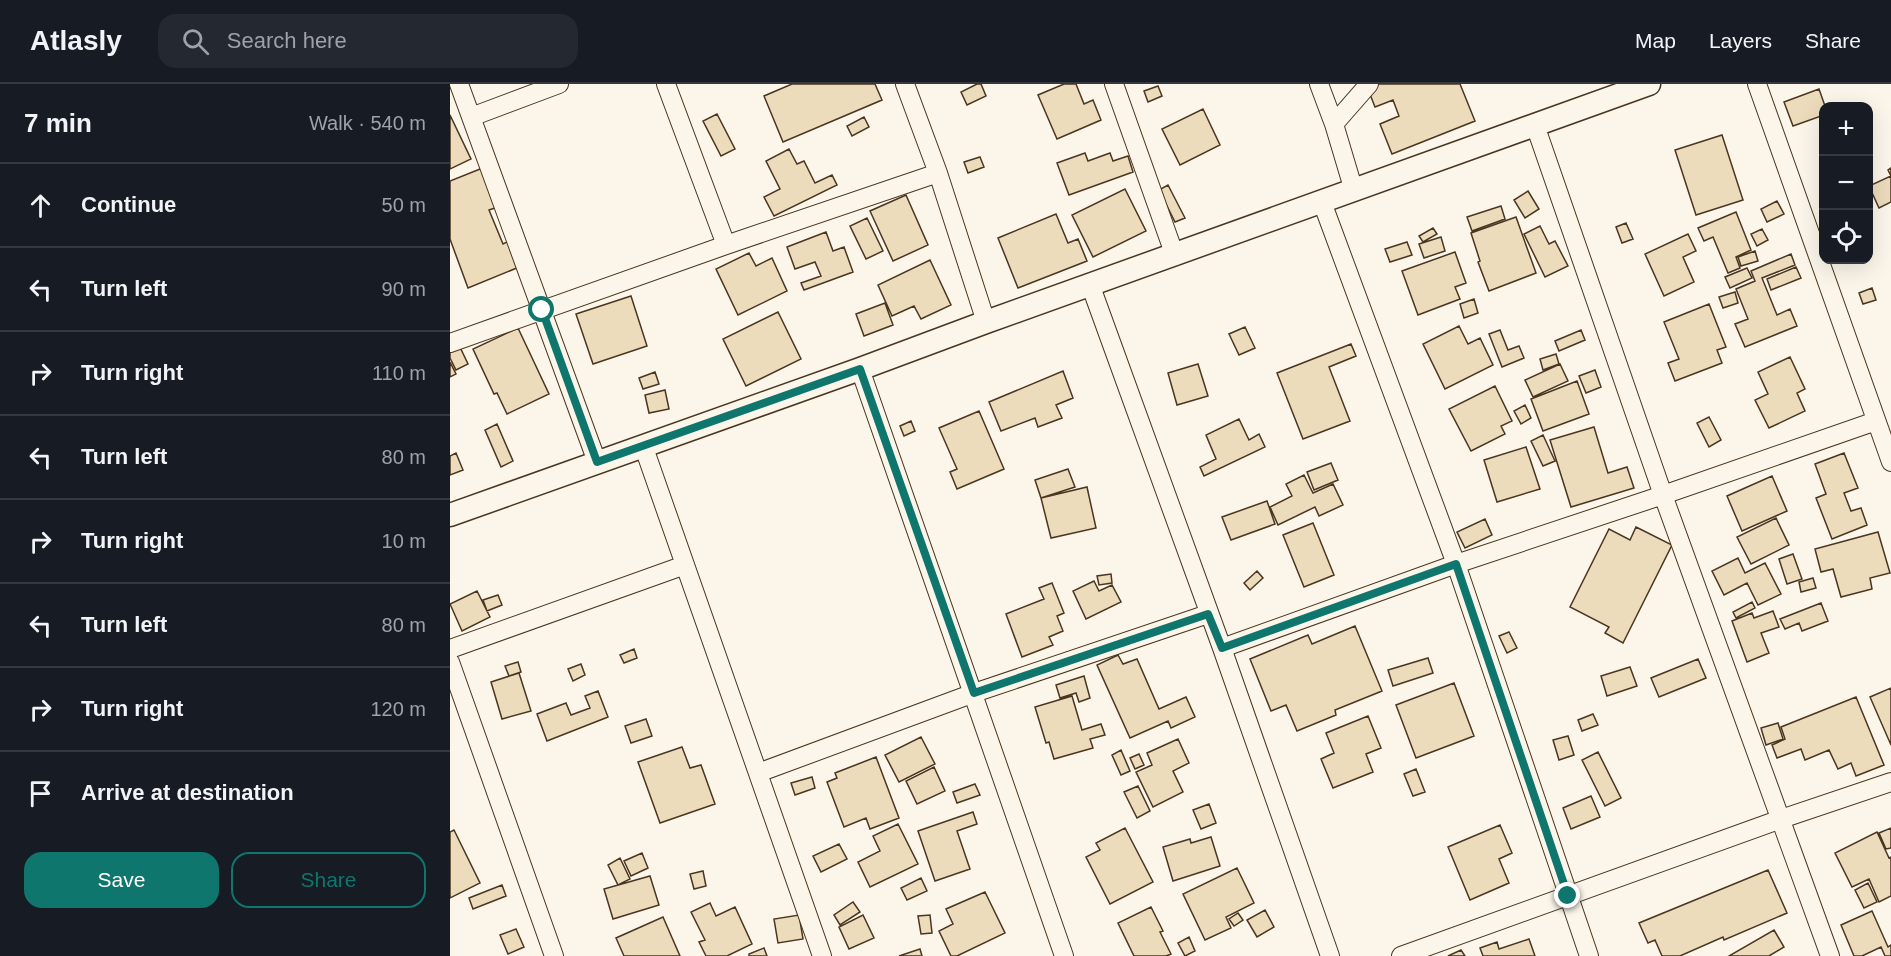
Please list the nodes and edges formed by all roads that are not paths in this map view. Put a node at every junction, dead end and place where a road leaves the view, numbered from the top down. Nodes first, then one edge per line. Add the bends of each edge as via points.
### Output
1 (459, 84) edge
2 (559, 84) edge
3 (666, 84) edge
4 (905, 84) edge
5 (1114, 84) edge
6 (1319, 84) edge
7 (1369, 84) edge
8 (1649, 84) edge
9 (1757, 84) edge
10 (471, 117) junction
11 (1334, 124) junction
12 (1535, 125) junction
13 (938, 172) junction
14 (1354, 191) junction
15 (1322, 202) junction
16 (726, 245) junction
17 (1175, 256) junction
18 (1090, 284) junction
19 (542, 310) junction
20 (986, 322) junction
21 (450, 342) edge
22 (860, 369) junction
23 (1876, 421) junction
24 (643, 445) junction
25 (597, 462) junction
26 (1891, 462) edge
27 (1663, 495) junction
28 (450, 515) edge
29 (1456, 564) junction
30 (685, 565) junction
31 (1208, 614) junction
32 (1222, 648) junction
33 (450, 649) edge
34 (450, 662) edge
35 (974, 693) junction
36 (758, 773) junction
37 (1891, 782) edge
38 (1781, 819) junction
39 (1568, 896) junction
40 (554, 956) edge
41 (822, 956) edge
42 (1064, 956) edge
43 (1330, 956) edge
44 (1401, 956) edge
45 (1589, 956) edge
46 (1830, 956) edge

1 - 10 street
2 - 10 street
3 - 16 street
4 - 13 street
5 - 17 street
6 - 11 street
7 - 11 street
8 - 12 street
9 - 23 street
10 - 19 street
11 - 14 street
12 - 14 street
12 - 27 street
13 - 16 street
13 - 20 street
14 - 15 street
15 - 17 street
15 - 29 street
16 - 19 street
17 - 18 street
18 - 20 street
18 - 31 street
19 - 21 street
19 - 25 street
20 - 22 street
22 - 24 street
22 - 35 street
23 - 26 street
23 - 27 street
24 - 25 street
24 - 30 street
25 - 28 street
27 - 29 street
27 - 38 street
29 - 32 street
29 - 39 street
30 - 33 street
30 - 36 street
31 - 32 street
31 - 35 street
32 - 43 street
34 - 40 street
35 - 36 street
35 - 42 street
36 - 41 street
37 - 38 street
38 - 39 street
38 - 46 street
39 - 44 street
39 - 45 street

